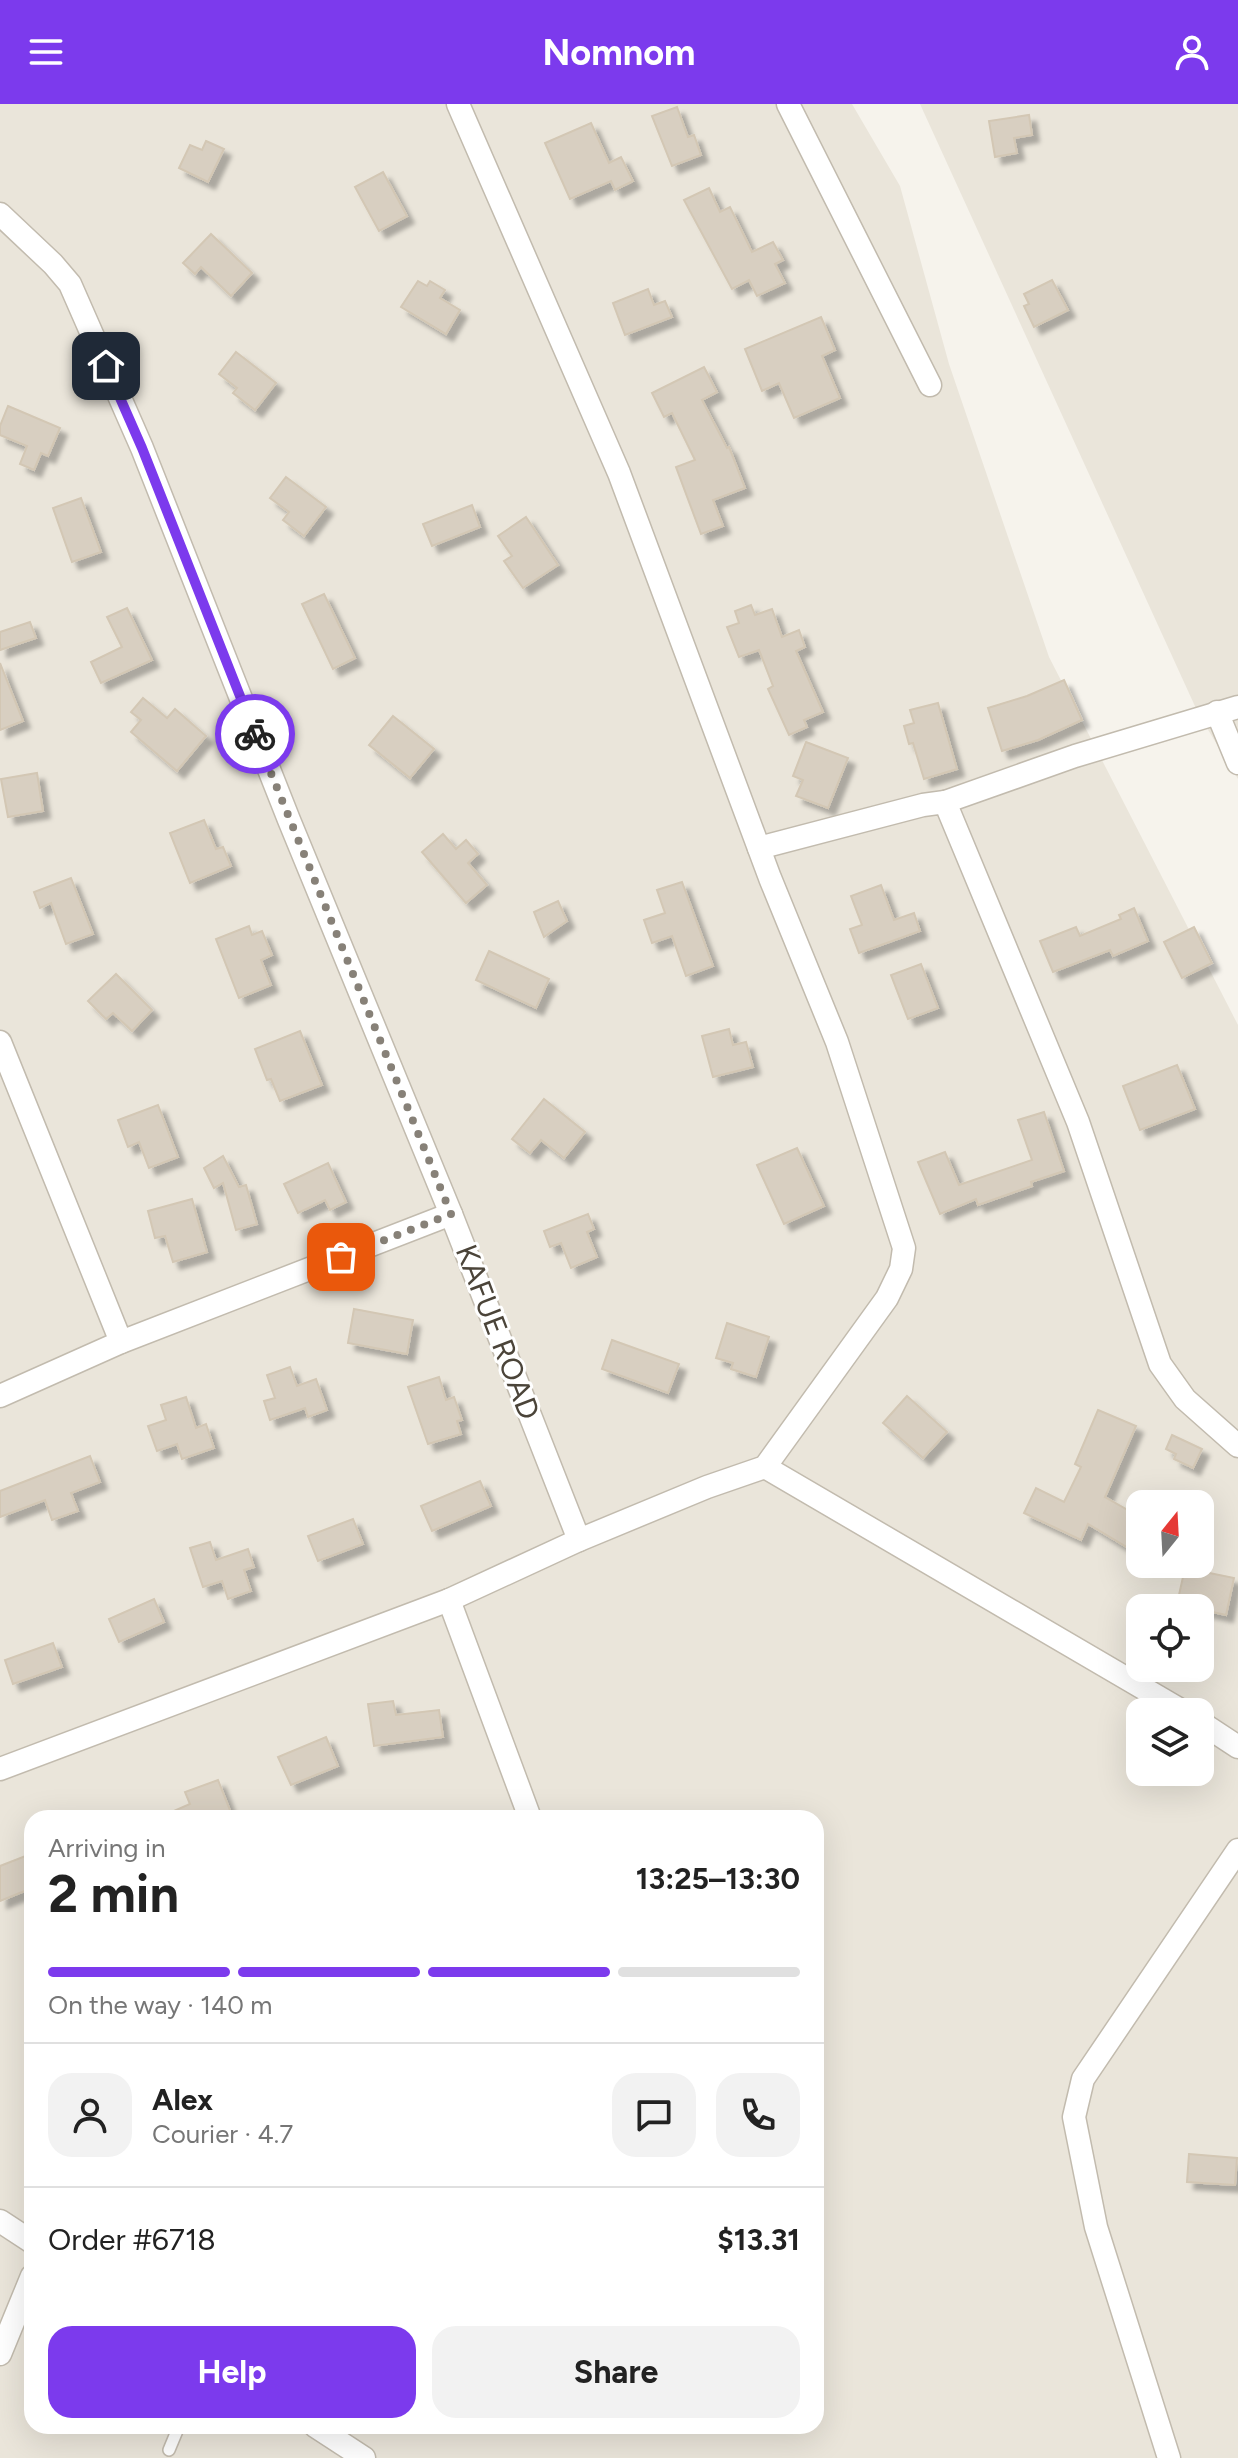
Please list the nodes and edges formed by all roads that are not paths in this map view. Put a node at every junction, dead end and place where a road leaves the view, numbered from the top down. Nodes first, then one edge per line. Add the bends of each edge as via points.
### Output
1 (458, 104) edge
2 (788, 104) edge
3 (0, 214) edge
4 (930, 385) dead end
5 (1228, 710) edge
6 (1238, 763) edge
7 (945, 802) junction
8 (759, 848) junction
9 (0, 1042) edge
10 (451, 1214) junction
11 (121, 1342) junction
12 (0, 1396) edge
13 (1238, 1446) edge
14 (765, 1467) junction
15 (579, 1540) junction
16 (449, 1600) junction
17 (1160, 1698) edge
18 (1214, 1731) edge
19 (1238, 1747) edge
20 (0, 1769) edge
21 (527, 1810) edge
22 (1238, 1850) edge
23 (0, 2221) edge
24 (24, 2237) edge
25 (24, 2296) edge
26 (0, 2354) edge
27 (176, 2434) edge
28 (327, 2434) edge
29 (169, 2450) dead end
30 (364, 2458) edge
31 (1169, 2458) edge

1 - 8 street via 619,473
2 - 4 street
3 - 10 street, KAFUE ROAD via 70,284 142,448
5 - 6 street
5 - 7 street
7 - 8 street
7 - 13 street via 1078,1122 1160,1364 1185,1399
8 - 14 street via 837,1042 904,1248 887,1298
9 - 11 street
10 - 11 street
10 - 15 street, KAFUE ROAD
11 - 12 street
14 - 15 street
14 - 17 street
15 - 16 street
16 - 20 street
16 - 21 street
18 - 19 street
22 - 31 street via 1083,2079 1074,2117 1096,2227
23 - 24 street
25 - 26 street
27 - 29 lane
28 - 30 street

